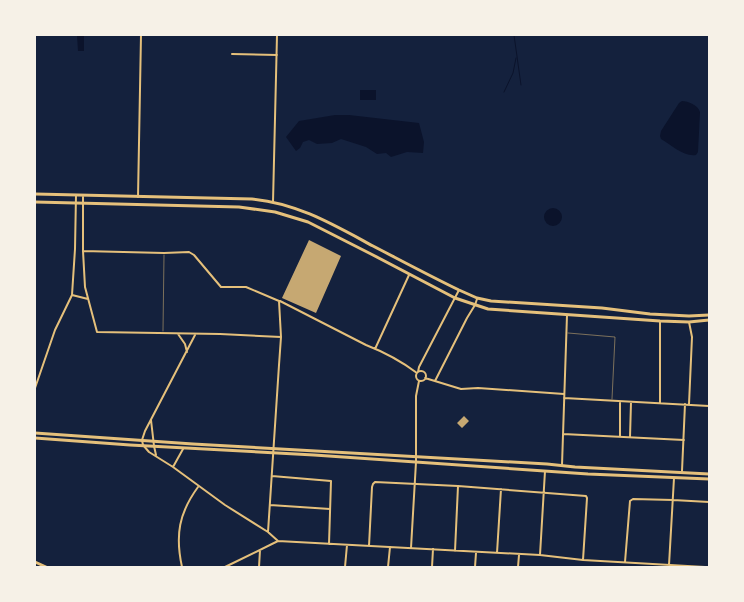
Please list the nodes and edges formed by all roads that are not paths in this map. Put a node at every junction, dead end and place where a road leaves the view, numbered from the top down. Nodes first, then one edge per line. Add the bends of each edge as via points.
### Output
1 (141, 35) edge
2 (277, 35) edge
3 (232, 54) dead end
4 (276, 55) junction
5 (35, 194) edge
6 (76, 194) junction
7 (83, 195) junction
8 (138, 197) junction
9 (35, 202) edge
10 (272, 202) junction
11 (76, 203) junction
12 (83, 204) junction
13 (83, 251) junction
14 (164, 253) junction
15 (410, 275) junction
16 (459, 290) junction
17 (72, 295) junction
18 (455, 298) junction
19 (477, 298) junction
20 (88, 299) junction
21 (279, 301) junction
22 (475, 305) junction
23 (567, 314) junction
24 (709, 315) edge
25 (709, 320) edge
26 (660, 321) junction
27 (689, 322) junction
28 (164, 333) junction
29 (566, 333) junction
30 (177, 334) junction
31 (196, 334) junction
32 (280, 337) junction
33 (375, 349) junction
34 (187, 352) junction
35 (418, 372) junction
36 (425, 378) junction
37 (419, 381) junction
38 (435, 381) junction
39 (35, 388) edge
40 (564, 394) junction
41 (564, 398) junction
42 (612, 401) junction
43 (620, 401) junction
44 (631, 402) junction
45 (660, 403) junction
46 (686, 404) junction
47 (689, 404) junction
48 (709, 406) edge
49 (151, 419) junction
50 (35, 433) edge
51 (563, 434) junction
52 (620, 437) junction
53 (630, 437) junction
54 (35, 438) edge
55 (142, 440) junction
56 (684, 440) junction
57 (153, 441) junction
58 (143, 445) junction
59 (154, 446) junction
60 (184, 448) junction
61 (274, 450) junction
62 (156, 455) junction
63 (416, 457) junction
64 (416, 462) junction
65 (562, 465) junction
66 (173, 467) junction
67 (545, 470) junction
68 (682, 474) junction
69 (709, 474) edge
70 (271, 476) junction
71 (674, 478) junction
72 (709, 479) edge
73 (415, 484) junction
74 (198, 486) junction
75 (458, 486) junction
76 (501, 489) junction
77 (544, 492) junction
78 (673, 500) junction
79 (709, 502) edge
80 (270, 505) junction
81 (330, 509) junction
82 (268, 532) junction
83 (278, 541) junction
84 (329, 544) junction
85 (347, 545) junction
86 (369, 546) junction
87 (390, 547) junction
88 (411, 548) junction
89 (433, 549) junction
90 (260, 550) junction
91 (455, 551) junction
92 (476, 553) junction
93 (497, 553) junction
94 (519, 555) junction
95 (540, 556) junction
96 (583, 560) junction
97 (35, 562) edge
98 (625, 562) junction
99 (646, 565) edge
100 (669, 565) junction
101 (689, 566) edge
102 (46, 567) edge
103 (182, 567) edge
104 (225, 567) edge
105 (259, 567) edge
106 (346, 567) edge
107 (388, 567) edge
108 (432, 567) edge
109 (475, 567) edge
110 (518, 567) edge
111 (704, 567) edge

1 - 8 street
2 - 4 street
3 - 4 street
4 - 10 street
5 - 6 main road
6 - 7 main road
6 - 11 street
7 - 8 main road
7 - 12 street
8 - 10 main road
9 - 11 main road
10 - 16 main road via 328,221
11 - 12 main road
11 - 17 street
12 - 13 street
12 - 15 main road via 239,207 275,212 308,222
13 - 14 street
13 - 20 street
14 - 21 street via 189,252 221,287 246,287
14 - 28 lane
15 - 18 main road
15 - 33 street
16 - 18 street
16 - 19 main road
17 - 20 street
17 - 39 street
18 - 22 main road
18 - 35 street
19 - 22 street
19 - 24 main road via 650,314
20 - 28 street via 97,332
21 - 32 street
21 - 33 street
22 - 23 main road
22 - 38 street
23 - 26 main road
23 - 29 street
25 - 27 main road
26 - 27 main road
26 - 45 street
27 - 47 street via 692,337
28 - 30 street
29 - 40 street
29 - 42 lane via 615,337
30 - 31 street
30 - 34 street
31 - 32 street
31 - 34 street
32 - 61 street
33 - 35 street
34 - 49 street
35 - 36 street via 424,373
35 - 37 street via 416,378
36 - 37 street
36 - 38 street
37 - 63 street
38 - 40 street via 461,389
40 - 41 street
41 - 42 street
41 - 51 street
42 - 43 street
43 - 44 street
43 - 52 street
44 - 45 street
44 - 53 street
45 - 46 street
46 - 47 street
46 - 56 street
47 - 48 street
49 - 55 street
49 - 57 street
50 - 55 main road
51 - 52 street
51 - 65 street
52 - 53 street
53 - 56 street
54 - 58 main road
55 - 57 main road
55 - 58 street
56 - 68 street
57 - 59 street
57 - 61 main road
58 - 59 main road
58 - 62 street
59 - 60 main road
59 - 62 street
60 - 61 main road
60 - 66 street
61 - 63 main road
61 - 64 main road
61 - 70 street
62 - 66 street
63 - 64 street
63 - 65 main road
64 - 67 main road
64 - 73 street
65 - 68 main road
66 - 74 street
67 - 71 main road
67 - 77 street
68 - 69 main road
70 - 80 street
70 - 81 street via 331,481
71 - 72 main road
71 - 78 street
73 - 75 street
73 - 86 street via 373,484
73 - 88 street
74 - 82 street
74 - 103 street via 181,518
75 - 76 street
75 - 91 street
76 - 77 street
76 - 93 street
77 - 95 street
77 - 96 street via 588,498
78 - 79 street
78 - 98 street via 630,501
78 - 100 street
80 - 81 street
80 - 82 street
81 - 84 street
82 - 83 street
83 - 84 street
83 - 90 street
84 - 85 street
85 - 86 street
85 - 106 street
86 - 87 street
87 - 88 street
87 - 107 street
88 - 89 street
89 - 91 street
89 - 108 street
90 - 104 street
90 - 105 street
91 - 92 street
92 - 93 street
92 - 109 street
93 - 94 street
94 - 95 street
94 - 110 street
95 - 96 street
96 - 98 street
97 - 102 main road
98 - 99 street
99 - 100 street
100 - 101 street
101 - 111 street

